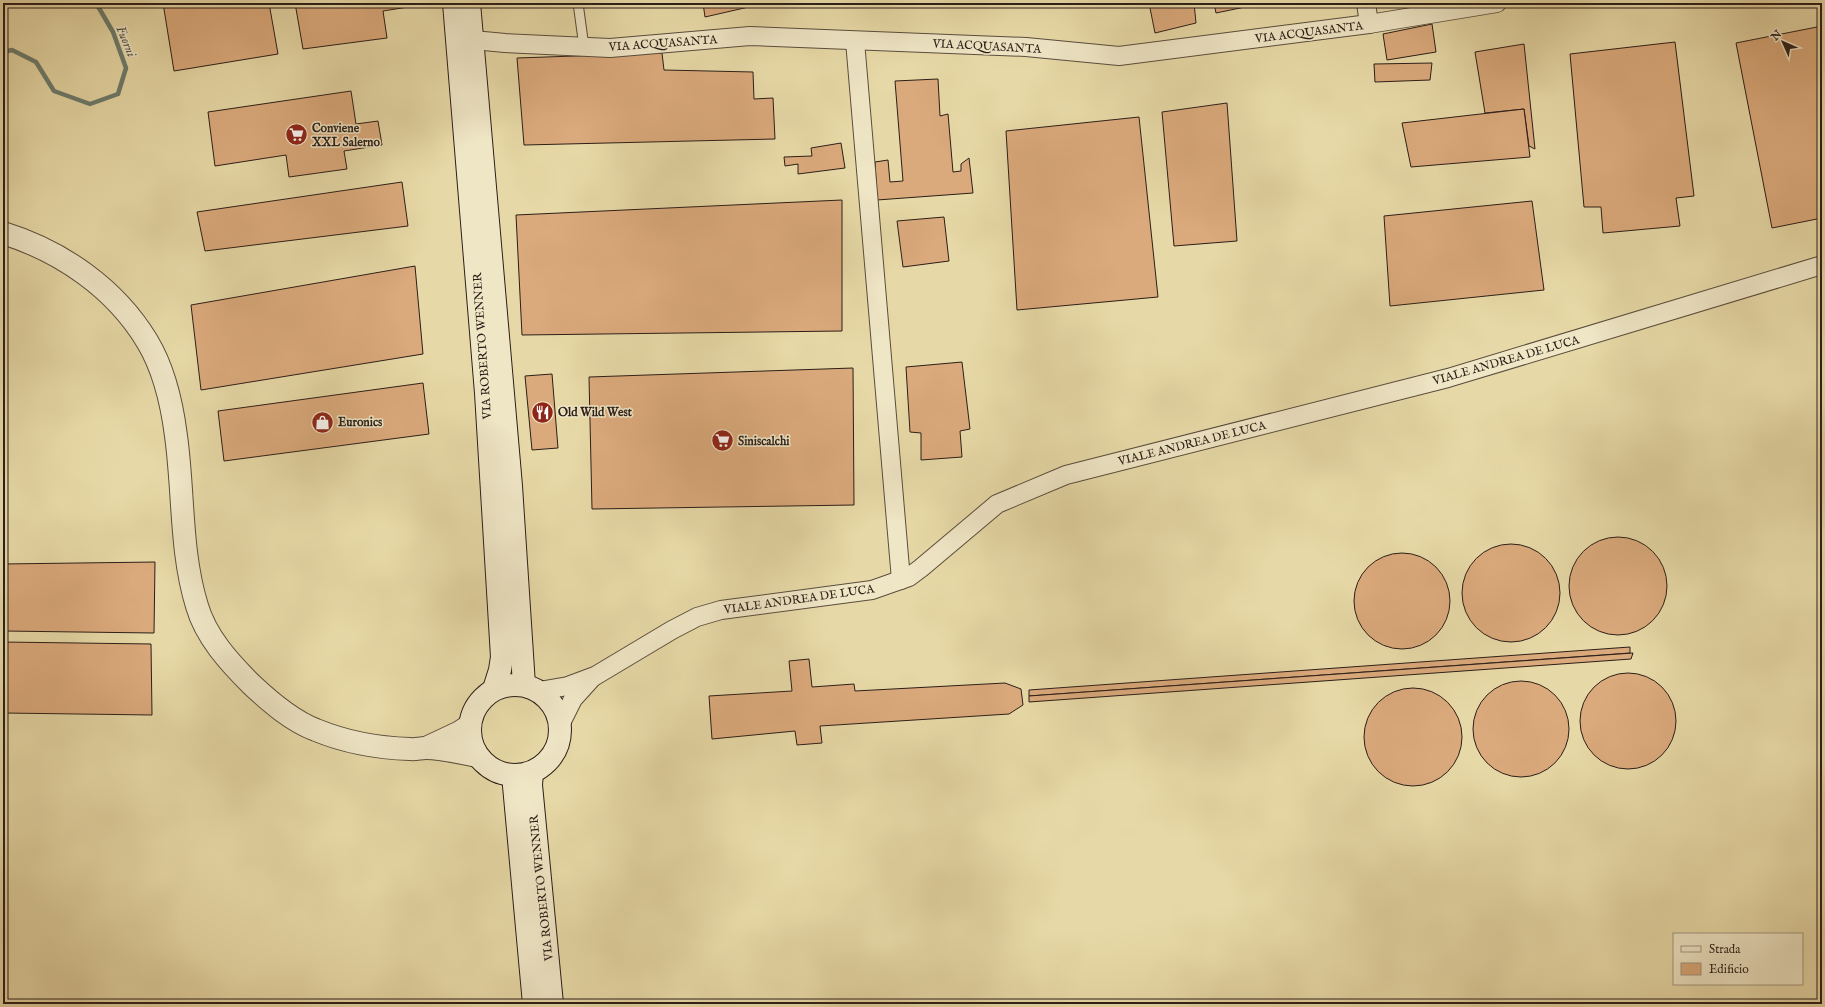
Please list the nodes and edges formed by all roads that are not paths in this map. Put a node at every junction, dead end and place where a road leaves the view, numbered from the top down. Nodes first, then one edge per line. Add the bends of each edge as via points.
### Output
1 (454, 3) edge
2 (469, 3) edge
3 (578, 3) edge
4 (1366, 3) edge
5 (1497, 3) edge
6 (1369, 24) junction
7 (473, 40) junction
8 (855, 41) junction
9 (584, 47) junction
10 (3, 233) edge
11 (1822, 264) edge
12 (901, 580) junction
13 (594, 676) junction
14 (532, 688) junction
15 (494, 689) junction
16 (560, 725) junction
17 (469, 726) junction
18 (426, 748) junction
19 (477, 756) junction
20 (523, 774) junction
21 (534, 1004) edge
22 (552, 1004) edge

1 - 15 main road, VIA ROBERTO WENNER via 486,393 502,657
2 - 7 main road, VIA ROBERTO WENNER
3 - 9 lane
4 - 6 street
5 - 6 street, VIA ACQUASANTA
6 - 8 street, VIA ACQUASANTA via 1119,56 1026,47
7 - 9 street, VIA ACQUASANTA
7 - 14 main road, VIA ROBERTO WENNER
8 - 9 street, VIA ACQUASANTA via 750,36 610,48
8 - 12 street
10 - 18 main road via 44,248 77,269 123,308 148,342 165,383 176,435 184,541 191,583 197,608 215,644 276,706 315,730 341,739 389,748
11 - 12 street, VIALE ANDREA DE LUCA via 1448,378 1066,475 997,504 921,568
12 - 13 street, VIALE ANDREA DE LUCA via 872,590 721,610 697,617
13 - 14 street via 568,686
13 - 16 street via 573,700
14 - 15 main road via 509,684
14 - 16 main road via 551,702
15 - 17 main road via 479,701
16 - 20 main road via 554,753 546,762
17 - 18 main road
17 - 19 main road via 470,739
18 - 19 main road
19 - 20 main road via 497,772
20 - 21 main road, VIA ROBERTO WENNER
20 - 22 main road, VIA ROBERTO WENNER via 531,785

